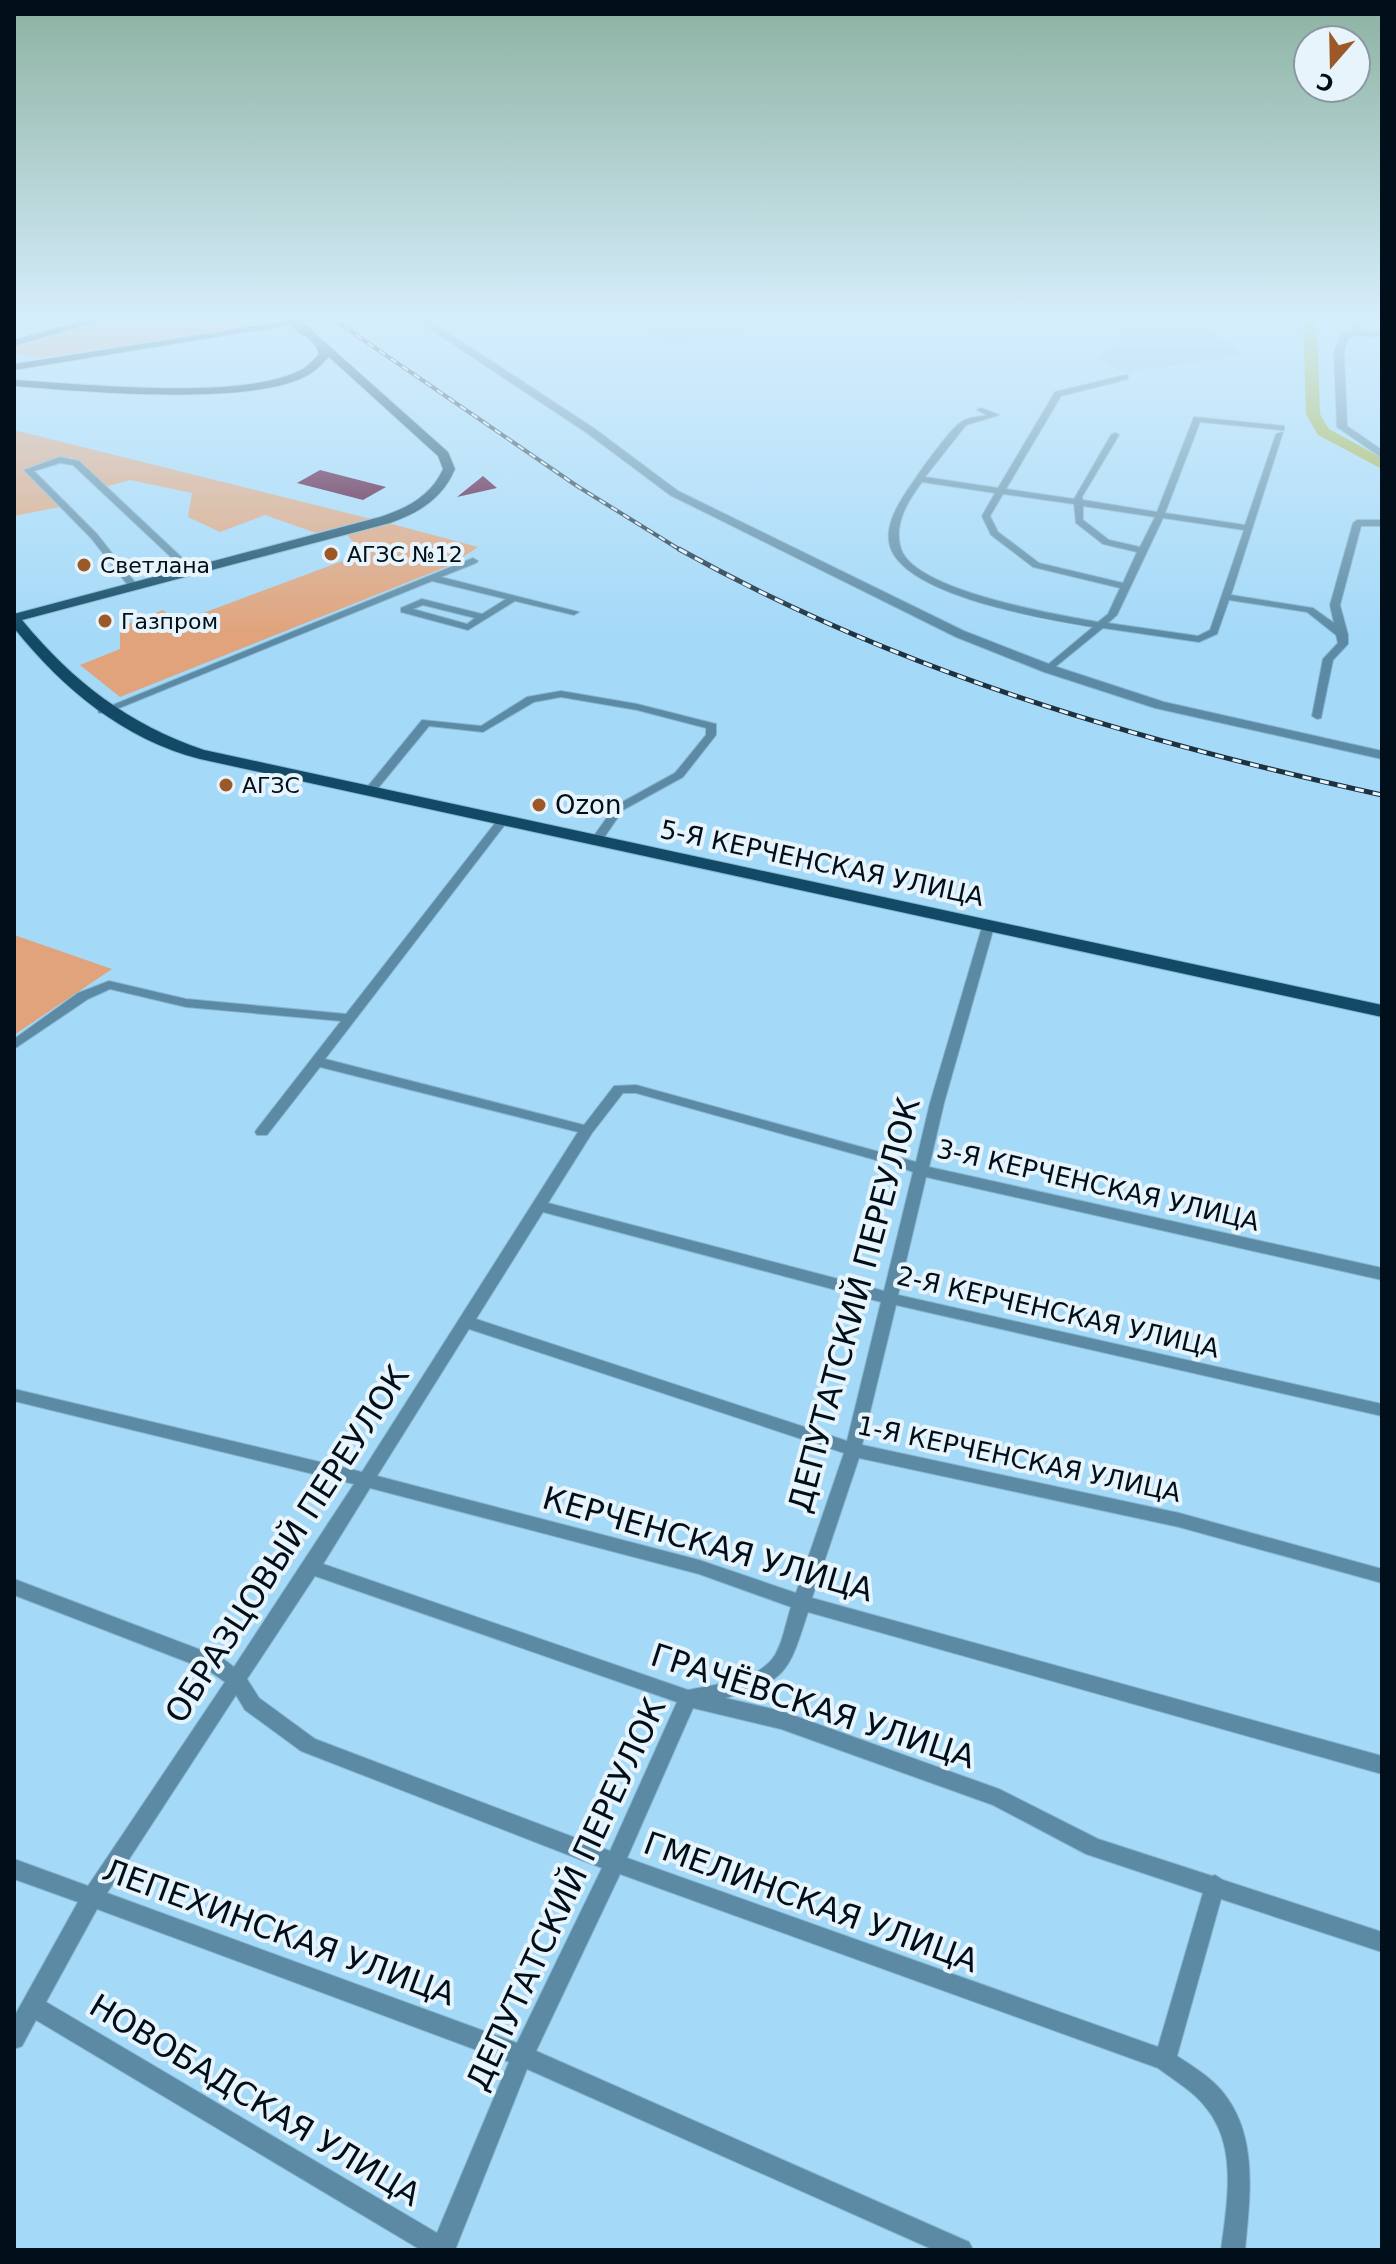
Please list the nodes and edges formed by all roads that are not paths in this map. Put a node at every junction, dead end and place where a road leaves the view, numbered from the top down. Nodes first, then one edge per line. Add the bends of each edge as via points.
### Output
1 (408, 425) edge
2 (581, 425) edge
3 (962, 425) edge
4 (1040, 425) edge
5 (1195, 425) edge
6 (1237, 425) edge
7 (1342, 425) edge
8 (1115, 435) dead end
9 (1382, 455) edge
10 (922, 479) junction
11 (1002, 491) junction
12 (1080, 504) junction
13 (1159, 517) junction
14 (1382, 523) edge
15 (1249, 528) junction
16 (1143, 551) junction
17 (473, 561) dead end
18 (191, 571) junction
19 (431, 578) junction
20 (133, 586) junction
21 (1125, 586) junction
22 (1226, 597) junction
23 (513, 598) junction
24 (574, 612) dead end
25 (483, 617) junction
26 (14, 619) edge
27 (1101, 626) junction
28 (1343, 635) junction
29 (1049, 669) junction
30 (103, 711) junction
31 (1317, 716) dead end
32 (1382, 755) edge
33 (370, 791) junction
34 (503, 820) junction
35 (597, 840) junction
36 (988, 927) junction
37 (1382, 1011) edge
38 (349, 1018) junction
39 (14, 1045) edge
40 (315, 1061) junction
41 (619, 1089) joint
42 (587, 1130) junction
43 (262, 1132) dead end
44 (923, 1171) junction
45 (539, 1206) junction
46 (1382, 1274) edge
47 (892, 1299) junction
48 (466, 1322) junction
49 (14, 1395) edge
50 (1382, 1410) edge
51 (853, 1450) junction
52 (366, 1480) junction
53 (311, 1567) junction
54 (1382, 1576) edge
55 (14, 1587) edge
56 (799, 1602) junction
57 (237, 1680) junction
58 (688, 1698) junction
59 (1382, 1765) edge
60 (615, 1863) junction
61 (14, 1869) edge
62 (1215, 1885) junction
63 (93, 1896) junction
64 (1382, 1942) edge
65 (33, 2006) junction
66 (14, 2038) edge
67 (522, 2056) junction
68 (1165, 2060) junction
69 (443, 2249) edge
70 (961, 2250) edge
71 (1233, 2250) edge

1 - 18 main road via 449,462 444,482 413,509
2 - 29 street via 674,493 960,634
3 - 10 street
4 - 11 street
5 - 13 street
6 - 15 street via 1281,431
7 - 9 street
8 - 12 street via 1078,497
10 - 11 street
10 - 27 street via 894,530 898,555 905,563 962,592 1020,611
11 - 12 street
11 - 21 street via 986,516 994,533 1045,569
12 - 13 street
12 - 16 street via 1079,521 1096,537
13 - 15 street
13 - 16 street
14 - 28 street via 1358,521 1335,605
15 - 22 street
16 - 21 street
17 - 19 street
18 - 20 main road
18 - 20 street via 76,463 60,460 28,470 94,536
19 - 23 street
19 - 30 street
20 - 26 main road
21 - 27 street
22 - 27 street via 1214,632 1206,638
22 - 28 street via 1310,610
23 - 24 street
23 - 25 street
25 - 25 street via 468,627 404,610 422,602
26 - 30 main road, 5-Я КЕРЧЕНСКАЯ УЛИЦА via 37,649
27 - 29 street
28 - 31 street via 1343,644 1328,659
29 - 32 street via 1160,705
30 - 33 main road, 5-Я КЕРЧЕНСКАЯ УЛИЦА via 176,747
33 - 34 main road, 5-Я КЕРЧЕНСКАЯ УЛИЦА
33 - 35 street via 426,722 483,729 547,695 637,707 712,726 711,735 679,775 619,808
34 - 35 main road, 5-Я КЕРЧЕНСКАЯ УЛИЦА
34 - 38 street
35 - 36 main road, 5-Я КЕРЧЕНСКАЯ УЛИЦА
36 - 37 main road, 5-Я КЕРЧЕНСКАЯ УЛИЦА
36 - 44 street, ДЕПУТАТСКИЙ ПЕРЕУЛОК
38 - 39 street via 186,1003 109,985 83,996
38 - 40 street
40 - 42 street
40 - 43 street
41 - 42 street, ОБРАЗЦОВЫЙ ПЕРЕУЛОК
41 - 44 street, 3-Я КЕРЧЕНСКАЯ УЛИЦА via 636,1089
42 - 45 street, ОБРАЗЦОВЫЙ ПЕРЕУЛОК
44 - 46 street, 3-Я КЕРЧЕНСКАЯ УЛИЦА
44 - 47 street, ДЕПУТАТСКИЙ ПЕРЕУЛОК
45 - 47 street, 2-Я КЕРЧЕНСКАЯ УЛИЦА
45 - 48 street, ОБРАЗЦОВЫЙ ПЕРЕУЛОК
47 - 50 street, 2-Я КЕРЧЕНСКАЯ УЛИЦА
47 - 51 street, ДЕПУТАТСКИЙ ПЕРЕУЛОК
48 - 51 street, 1-Я КЕРЧЕНСКАЯ УЛИЦА
48 - 52 street, ОБРАЗЦОВЫЙ ПЕРЕУЛОК
49 - 52 street, КЕРЧЕНСКАЯ УЛИЦА
51 - 54 street, 1-Я КЕРЧЕНСКАЯ УЛИЦА via 1179,1520
51 - 56 street, ДЕПУТАТСКИЙ ПЕРЕУЛОК
52 - 53 street, ОБРАЗЦОВЫЙ ПЕРЕУЛОК
52 - 56 street, КЕРЧЕНСКАЯ УЛИЦА via 699,1567
53 - 57 street, ОБРАЗЦОВЫЙ ПЕРЕУЛОК
53 - 58 street, ГРАЧЁВСКАЯ УЛИЦА
55 - 57 street, ГМЕЛИНСКАЯ УЛИЦА via 215,1664
56 - 58 street, ДЕПУТАТСКИЙ ПЕРЕУЛОК via 783,1659 774,1671 759,1680
56 - 59 street, КЕРЧЕНСКАЯ УЛИЦА
57 - 60 street, ГМЕЛИНСКАЯ УЛИЦА via 252,1704 308,1745
57 - 63 street, ОБРАЗЦОВЫЙ ПЕРЕУЛОК
58 - 60 street, ДЕПУТАТСКИЙ ПЕРЕУЛОК
58 - 62 street, ГРАЧЁВСКАЯ УЛИЦА via 781,1720 999,1798 1093,1847
60 - 67 street, ДЕПУТАТСКИЙ ПЕРЕУЛОК
60 - 68 street, ГМЕЛИНСКАЯ УЛИЦА
61 - 63 street, ЛЕПЕХИНСКАЯ УЛИЦА
62 - 64 street, ГРАЧЁВСКАЯ УЛИЦА
62 - 68 street
63 - 65 street, ОБРАЗЦОВЫЙ ПЕРЕУЛОК
63 - 67 street, ЛЕПЕХИНСКАЯ УЛИЦА
65 - 66 street, ОБРАЗЦОВЫЙ ПЕРЕУЛОК
65 - 69 street, НОВОБАДСКАЯ УЛИЦА
67 - 69 street, ДЕПУТАТСКИЙ ПЕРЕУЛОК
67 - 70 street, ЛЕПЕХИНСКАЯ УЛИЦА
68 - 71 street, ГМЕЛИНСКАЯ УЛИЦА via 1214,2100 1227,2119 1237,2150 1239,2182

